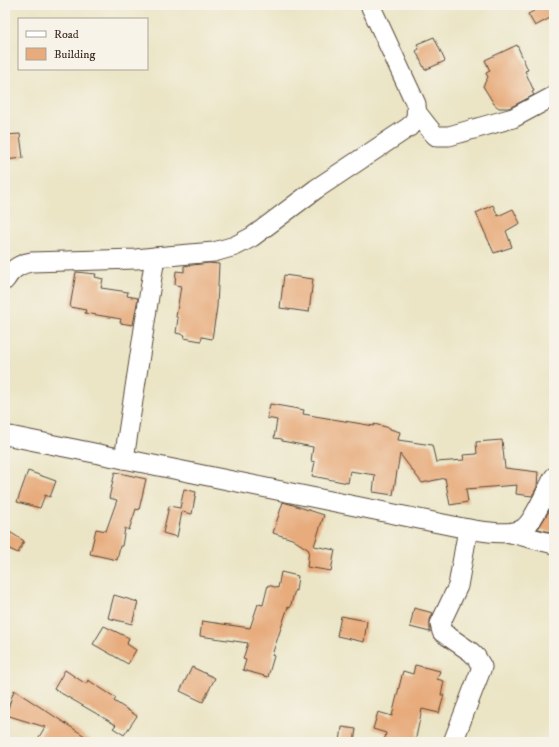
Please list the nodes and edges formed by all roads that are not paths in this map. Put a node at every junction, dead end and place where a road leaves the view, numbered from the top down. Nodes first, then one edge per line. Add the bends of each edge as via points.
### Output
1 (370, 5) edge
2 (554, 96) edge
3 (417, 113) junction
4 (155, 257) junction
5 (5, 280) edge
6 (5, 435) edge
7 (124, 459) junction
8 (554, 477) edge
9 (468, 529) junction
10 (511, 533) junction
11 (554, 544) edge
12 (454, 742) edge

1 - 3 street via 416,104
2 - 3 street via 513,118 449,136 436,136
3 - 4 street via 415,121 409,127 316,189 252,237 235,246 214,252
4 - 5 street via 136,260 23,263 14,268
4 - 7 street
6 - 7 street
7 - 9 street
8 - 10 street via 531,519 523,529
9 - 10 street
9 - 12 street via 458,586 440,624 442,632 471,652 482,667
10 - 11 street

